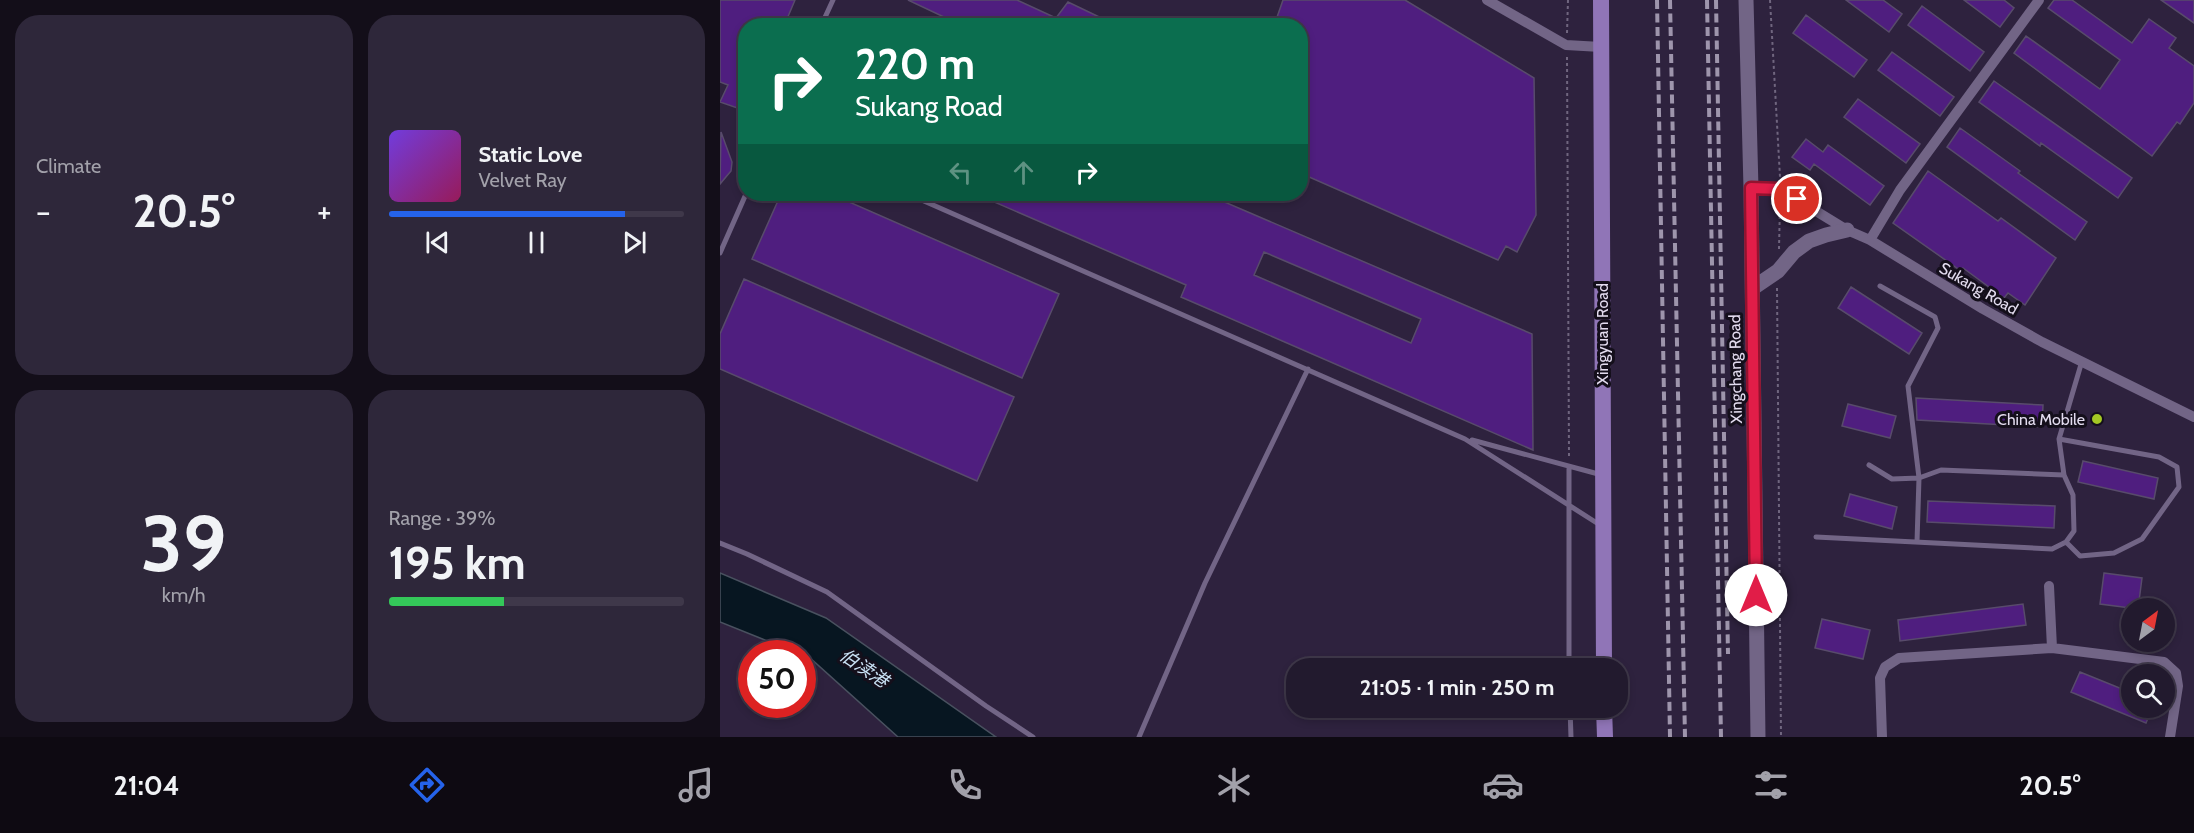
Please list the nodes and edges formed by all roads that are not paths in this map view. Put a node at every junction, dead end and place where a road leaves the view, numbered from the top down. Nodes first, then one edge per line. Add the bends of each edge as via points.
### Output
1 (833, 0) edge
2 (1487, 0) edge
3 (1601, 0) edge
4 (1746, 0) edge
5 (2039, 0) edge
6 (825, 18) edge
7 (1600, 47) junction
8 (1751, 188) junction
9 (743, 201) edge
10 (924, 201) edge
11 (1847, 230) junction
12 (1870, 240) junction
13 (720, 253) edge
14 (1880, 286) dead end
15 (1753, 288) junction
16 (2082, 361) junction
17 (1308, 369) junction
18 (2194, 417) edge
19 (1465, 439) junction
20 (2059, 439) junction
21 (1869, 465) dead end
22 (1569, 466) junction
23 (1603, 475) junction
24 (2064, 475) junction
25 (1919, 478) junction
26 (1570, 506) junction
27 (1604, 528) junction
28 (1816, 537) dead end
29 (1917, 542) junction
30 (720, 543) edge
31 (2066, 543) junction
32 (2049, 586) dead end
33 (2052, 648) junction
34 (1569, 658) edge
35 (1604, 658) edge
36 (1570, 718) edge
37 (1604, 718) edge
38 (1033, 737) edge
39 (1139, 737) edge
40 (1571, 737) edge
41 (1605, 737) edge
42 (1758, 737) edge
43 (1882, 737) edge
44 (2170, 737) edge

1 - 6 lane
2 - 7 street via 1566,45
3 - 7 main road, Xingyuan Road
4 - 8 main road, Xingchang Road
5 - 12 street via 1900,190
7 - 23 main road, Xingyuan Road
8 - 11 street, Sukang Road via 1780,189
8 - 15 main road, Xingchang Road
9 - 13 lane
10 - 17 lane
11 - 12 street, Sukang Road
11 - 15 main road via 1809,241 1778,271
12 - 16 street, Sukang Road via 1983,309
14 - 25 lane via 1935,317 1938,328 1908,386
15 - 42 main road, Xingchang Road
16 - 18 street, Sukang Road
16 - 20 lane
17 - 19 lane
17 - 39 lane via 1205,583
19 - 22 lane
19 - 26 lane
20 - 24 lane
20 - 31 lane via 2159,457 2177,467 2179,487 2142,539 2114,553 2080,556
21 - 25 lane via 1892,478
22 - 23 lane
22 - 26 lane
23 - 27 main road, Xingyuan Road
24 - 25 lane via 1941,470
24 - 31 lane via 2073,495 2074,531
25 - 29 lane
26 - 27 lane
26 - 34 lane
27 - 35 main road, Xingyuan Road
28 - 29 lane
29 - 31 lane via 2052,549
30 - 38 lane via 826,592
32 - 33 street
33 - 43 street via 1899,658 1885,667 1880,678
33 - 44 street via 2164,662 2176,673 2178,686
36 - 40 lane
37 - 41 main road

